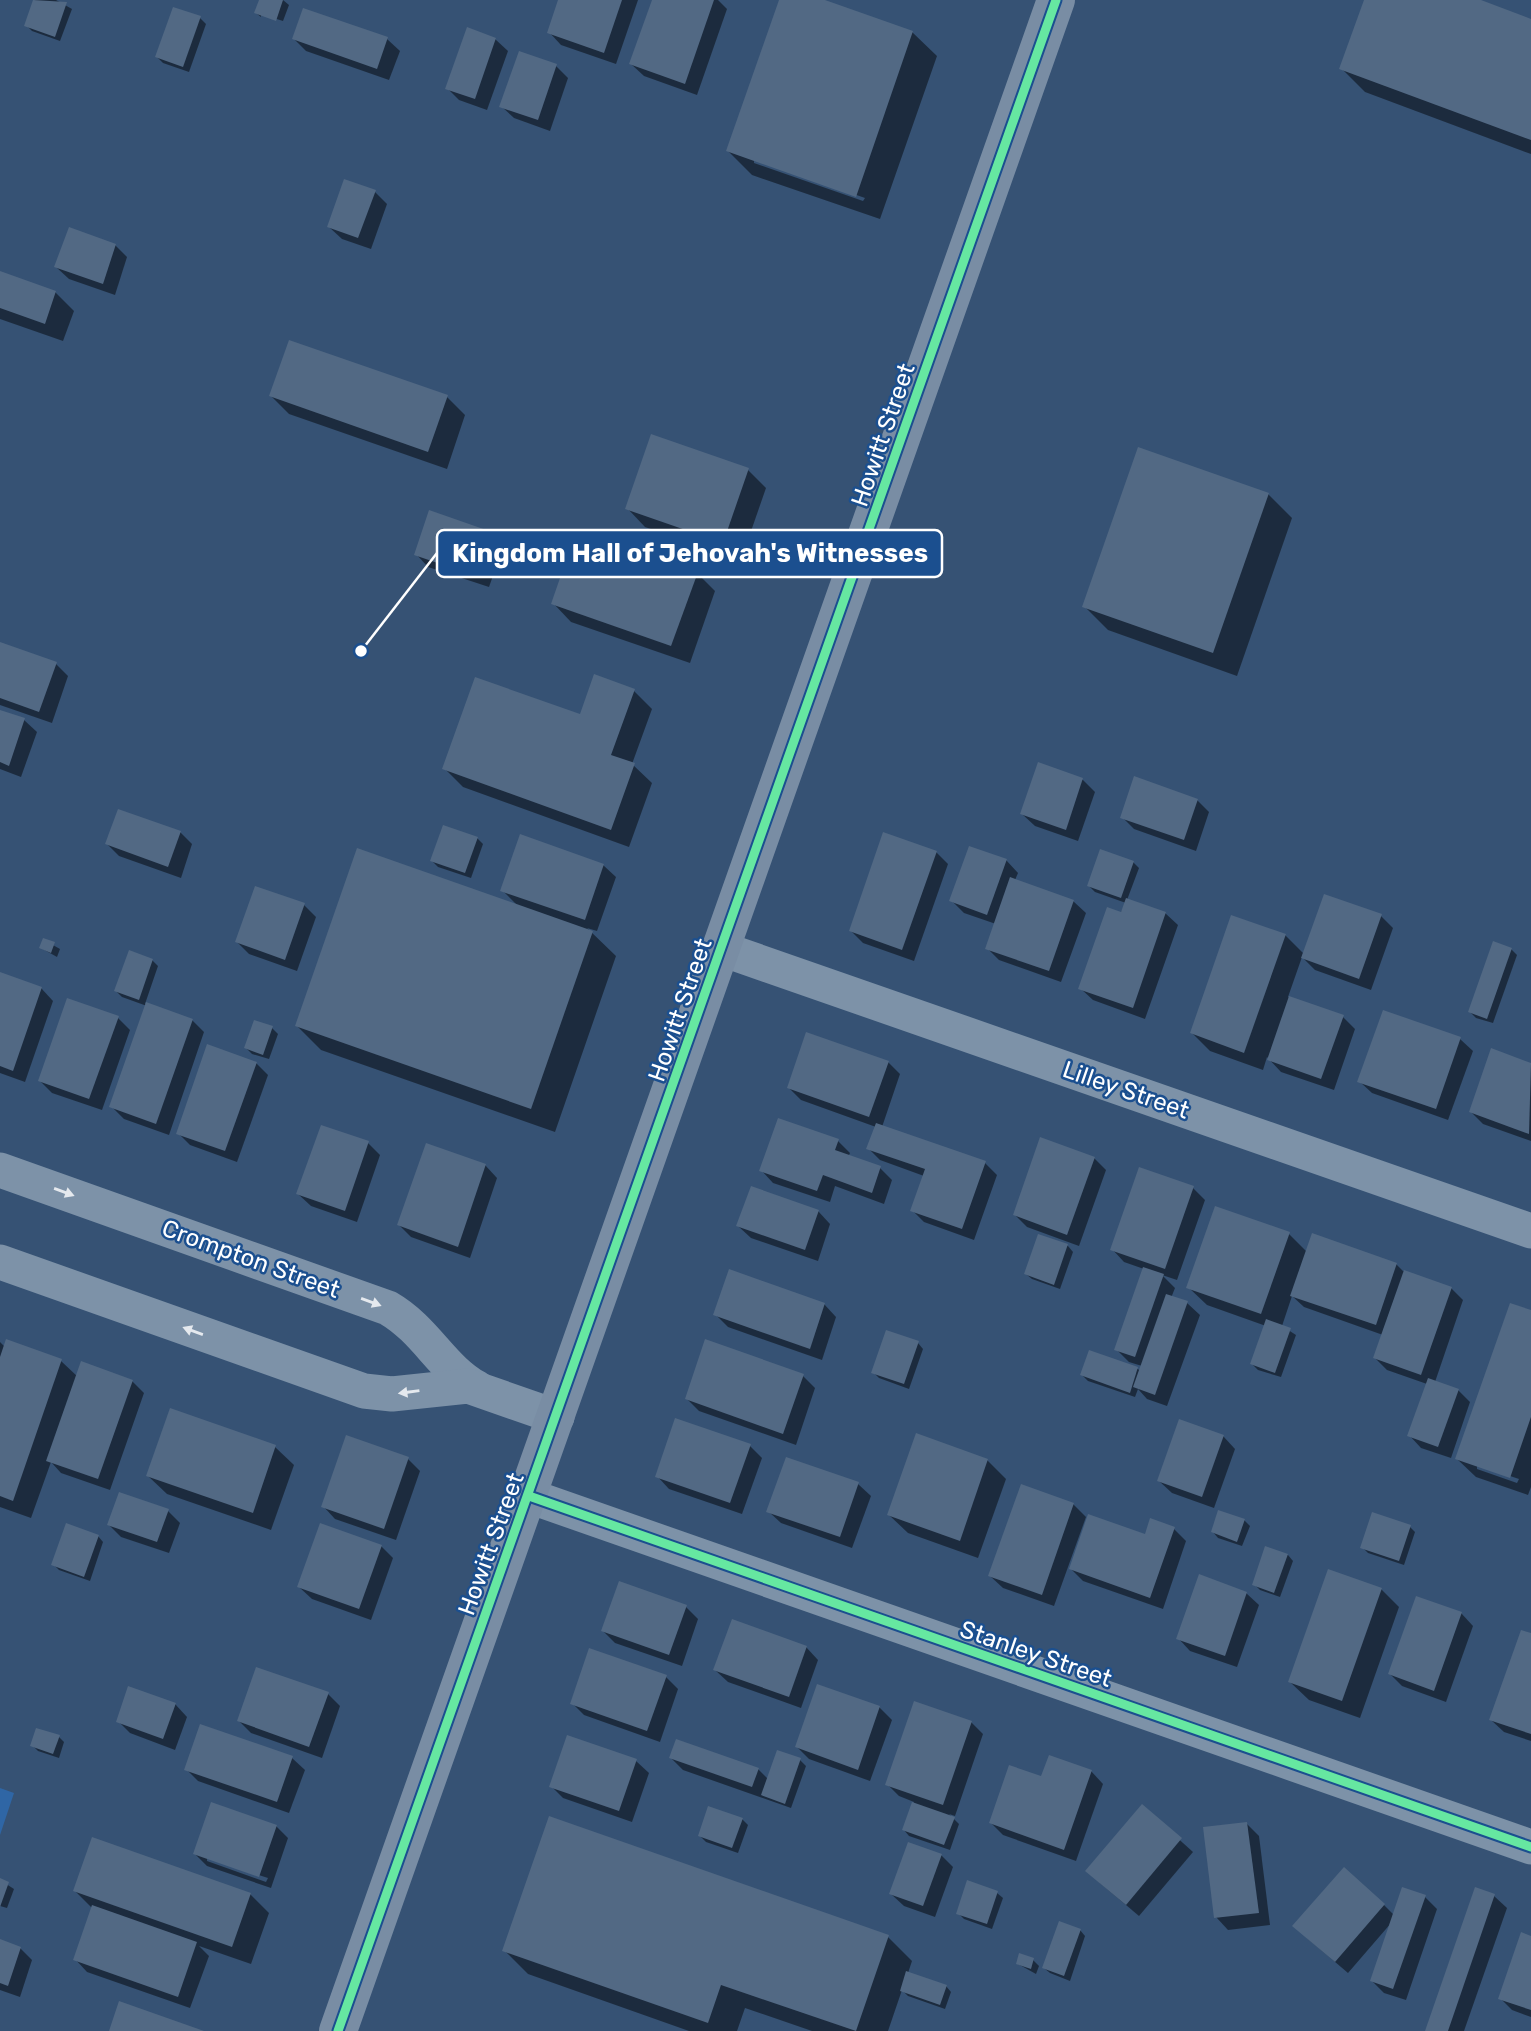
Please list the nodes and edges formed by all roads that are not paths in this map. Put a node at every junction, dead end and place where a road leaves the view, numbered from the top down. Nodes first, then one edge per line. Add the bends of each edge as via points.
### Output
1 (1056, 0) edge
2 (722, 949) junction
3 (0, 1170) edge
4 (1531, 1231) edge
5 (0, 1262) edge
6 (477, 1388) junction
7 (557, 1418) junction
8 (529, 1496) junction
9 (1531, 1847) edge
10 (338, 2031) edge

1 - 2 main road, Howitt Street
2 - 4 street, Lilley Street
2 - 7 main road, Howitt Street
3 -> 6 street, Crompton Street via 388,1308 412,1324
6 -> 5 street, Crompton Street via 452,1386 392,1394 364,1391
6 - 7 street, Crompton Street
7 - 8 main road, Howitt Street
8 - 9 street, Stanley Street
8 - 10 main road, Howitt Street

